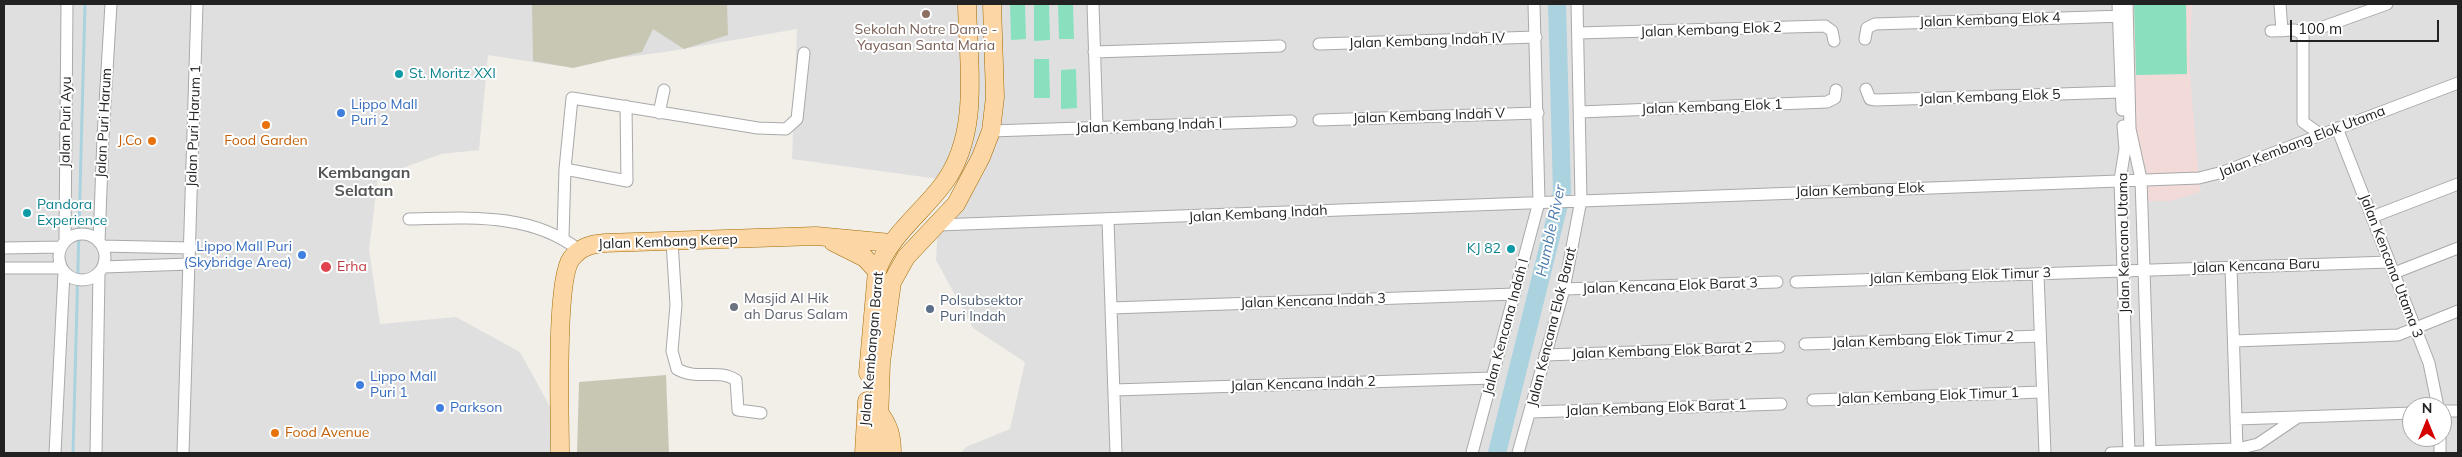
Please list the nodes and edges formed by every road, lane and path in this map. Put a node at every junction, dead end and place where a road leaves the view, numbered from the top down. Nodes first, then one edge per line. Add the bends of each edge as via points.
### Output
1 (67, 4) edge
2 (111, 4) edge
3 (197, 4) edge
4 (967, 4) edge
5 (992, 4) edge
6 (1093, 4) edge
7 (1534, 4) edge
8 (1577, 4) edge
9 (2118, 4) edge
10 (2127, 4) edge
11 (2280, 4) edge
12 (2387, 4) edge
13 (2122, 16) junction
14 (2323, 27) dead end
15 (1578, 33) junction
16 (1536, 37) junction
17 (1865, 40) dead end
18 (1834, 41) dead end
19 (1319, 44) dead end
20 (1280, 46) dead end
21 (1094, 52) junction
22 (804, 53) dead end
23 (2458, 83) edge
24 (1866, 89) dead end
25 (664, 90) dead end
26 (1836, 90) dead end
27 (2124, 90) junction
28 (626, 106) junction
29 (970, 110) junction
30 (994, 110) junction
31 (1580, 112) junction
32 (659, 113) junction
33 (1538, 113) junction
34 (1320, 120) dead end
35 (1291, 121) dead end
36 (1097, 127) junction
37 (2337, 128) junction
38 (998, 130) junction
39 (2320, 134) junction
40 (565, 169) junction
41 (2141, 179) junction
42 (2120, 180) junction
43 (2458, 184) edge
44 (1579, 200) junction
45 (1542, 202) junction
46 (2372, 217) junction
47 (409, 219) dead end
48 (1108, 220) junction
49 (938, 225) junction
50 (816, 236) junction
51 (563, 237) junction
52 (672, 242) junction
53 (891, 243) junction
54 (63, 244) junction
55 (101, 244) junction
56 (4, 248) edge
57 (191, 248) junction
58 (2458, 248) edge
59 (579, 250) junction
60 (190, 264) junction
61 (2231, 267) junction
62 (4, 268) edge
63 (2391, 268) junction
64 (62, 270) junction
65 (101, 270) junction
66 (2123, 270) junction
67 (2144, 270) junction
68 (876, 271) junction
69 (2038, 274) junction
70 (1777, 282) dead end
71 (1796, 282) dead end
72 (1564, 289) junction
73 (1515, 294) junction
74 (1111, 308) junction
75 (2458, 311) edge
76 (2416, 329) junction
77 (2040, 336) junction
78 (2234, 341) junction
79 (1805, 344) dead end
80 (1779, 347) dead end
81 (1545, 355) junction
82 (1492, 378) junction
83 (1114, 390) junction
84 (2042, 392) junction
85 (2436, 397) edge
86 (1813, 400) dead end
87 (1781, 404) dead end
88 (878, 410) junction
89 (1531, 412) junction
90 (761, 413) dead end
91 (2402, 413) edge
92 (2298, 417) junction
93 (2236, 419) junction
94 (2237, 449) junction
95 (55, 453) edge
96 (96, 453) edge
97 (183, 453) edge
98 (560, 453) edge
99 (864, 453) edge
100 (878, 453) edge
101 (892, 453) edge
102 (1116, 453) edge
103 (1472, 453) edge
104 (1518, 453) edge
105 (2045, 453) edge
106 (2111, 453) edge
107 (2129, 453) edge
108 (2150, 453) edge

1 - 54 street, Jalan Puri Ayu
2 - 55 street, Jalan Puri Harum
3 - 57 street, Jalan Puri Harum 1
4 - 29 main road, Jalan Kembangan Barat
5 - 30 main road, Jalan Kembangan Barat
6 - 21 street
7 - 16 street, Jalan Kencana Indah I
8 - 15 street, Jalan Kencana Elok Barat
9 - 13 street
10 - 13 street
11 - 39 street via 2277,31 2301,31 2303,34 2303,122
12 - 14 street
13 - 17 street, Jalan Kembang Elok 4 via 1875,24 1867,28
13 - 27 street
15 - 18 street, Jalan Kembang Elok 2 via 1825,26 1832,31
15 - 31 street, Jalan Kencana Elok Barat
16 - 19 street, Jalan Kembang Indah IV
16 - 33 street, Jalan Kencana Indah I
20 - 21 street
21 - 36 street
22 - 32 street via 797,120 786,129 758,128
23 - 37 street, Jalan Kembang Elok Utama
24 - 27 street, Jalan Kembang Elok 5 via 1870,99 1876,100
25 - 32 street
26 - 31 street, Jalan Kembang Elok 1 via 1834,98 1827,102
27 - 41 street, Jalan Kencana Utama
27 - 42 street, Jalan Kencana Utama via 2125,148
28 - 32 street
28 - 40 street via 572,98
28 - 40 street via 627,181
29 - 30 main road via 982,99 988,101
29 - 53 main road, Jalan Kembangan Barat via 965,135 949,174
30 - 38 main road, Jalan Kembangan Barat
31 - 44 street, Jalan Kencana Elok Barat
33 - 34 street, Jalan Kembang Indah V
33 - 45 street, Jalan Kencana Indah I
35 - 36 street, Jalan Kembang Indah I
36 - 38 street, Jalan Kembang Indah I
37 - 39 street, Jalan Kembang Elok Utama
37 - 46 street, Jalan Kencana Utama 3
38 - 49 main road, Jalan Kembangan Barat via 956,204
39 - 41 street, Jalan Kembang Elok Utama via 2212,176
40 - 51 street
41 - 42 street, Jalan Kembang Elok
41 - 67 street, Jalan Kencana Utama
42 - 44 street, Jalan Kembang Elok
42 - 66 street, Jalan Kencana Utama
43 - 46 street
44 - 45 street, Jalan Kembang Indah
44 - 72 street, Jalan Kencana Elok Barat
45 - 48 street, Jalan Kembang Indah
45 - 73 street, Jalan Kencana Indah I
46 - 63 street, Jalan Kencana Utama 3
47 - 51 street via 487,218 524,223
48 - 49 street, Jalan Kembang Indah
48 - 74 street
49 - 88 main road, Jalan Kembangan Barat via 906,257 892,282
50 - 52 main road, Jalan Kembang Kerep
50 - 53 main road, Jalan Kembang Kerep
50 - 68 main road, Jalan Kembang Kerep via 851,250
51 - 59 street
52 - 59 main road, Jalan Kembang Kerep via 592,244
52 - 90 street via 676,305 672,351 677,369 688,375 730,376 736,380 738,410
53 - 68 main road, Jalan Kembangan Barat
54 - 55 street via 76,234 89,235
54 - 56 street
54 - 64 street via 58,257
55 - 57 street
55 - 65 street via 105,253
57 - 60 street, Jalan Puri Harum 1
58 - 63 street, Jalan Kencana Baru
59 - 98 main road, Jalan Kembang Kerep via 566,267 563,287
60 - 65 street
60 - 97 street, Jalan Puri Harum 1
61 - 63 street, Jalan Kencana Baru
61 - 67 street, Jalan Kencana Baru
61 - 78 street
62 - 64 street
63 - 76 street, Jalan Kencana Utama 3
64 - 65 street via 81,280 91,279
64 - 95 street
65 - 96 street
66 - 67 street, Jalan Kencana Baru
66 - 69 street, Jalan Kembang Elok Timur 3
66 - 107 street, Jalan Kencana Utama
67 - 108 street, Jalan Kencana Utama
68 - 99 main road, Jalan Kembangan Barat
69 - 71 street, Jalan Kembang Elok Timur 3
69 - 77 street
70 - 72 street, Jalan Kencana Elok Barat 3
72 - 81 street, Jalan Kencana Elok Barat
73 - 74 street, Jalan Kencana Indah 3
73 - 82 street, Jalan Kencana Indah I
74 - 83 street
75 - 76 street
76 - 78 street via 2398,335
76 - 85 street, Jalan Kencana Utama 3
77 - 79 street, Jalan Kembang Elok Timur 2
77 - 84 street
78 - 93 street
80 - 81 street, Jalan Kembang Elok Barat 2
81 - 89 street, Jalan Kencana Elok Barat
82 - 83 street, Jalan Kencana Indah 2
82 - 103 street, Jalan Kencana Indah I
83 - 102 street
84 - 86 street, Jalan Kembang Elok Timur 1
84 - 105 street
87 - 89 street, Jalan Kembang Elok Barat 1
88 - 100 main road, Jalan Kembangan Barat
88 - 101 main road via 892,436
89 - 104 street, Jalan Kencana Elok Barat
91 - 92 street
92 - 93 street
92 - 94 street via 2258,444
93 - 94 street
94 - 108 street
106 - 107 street
107 - 108 street

